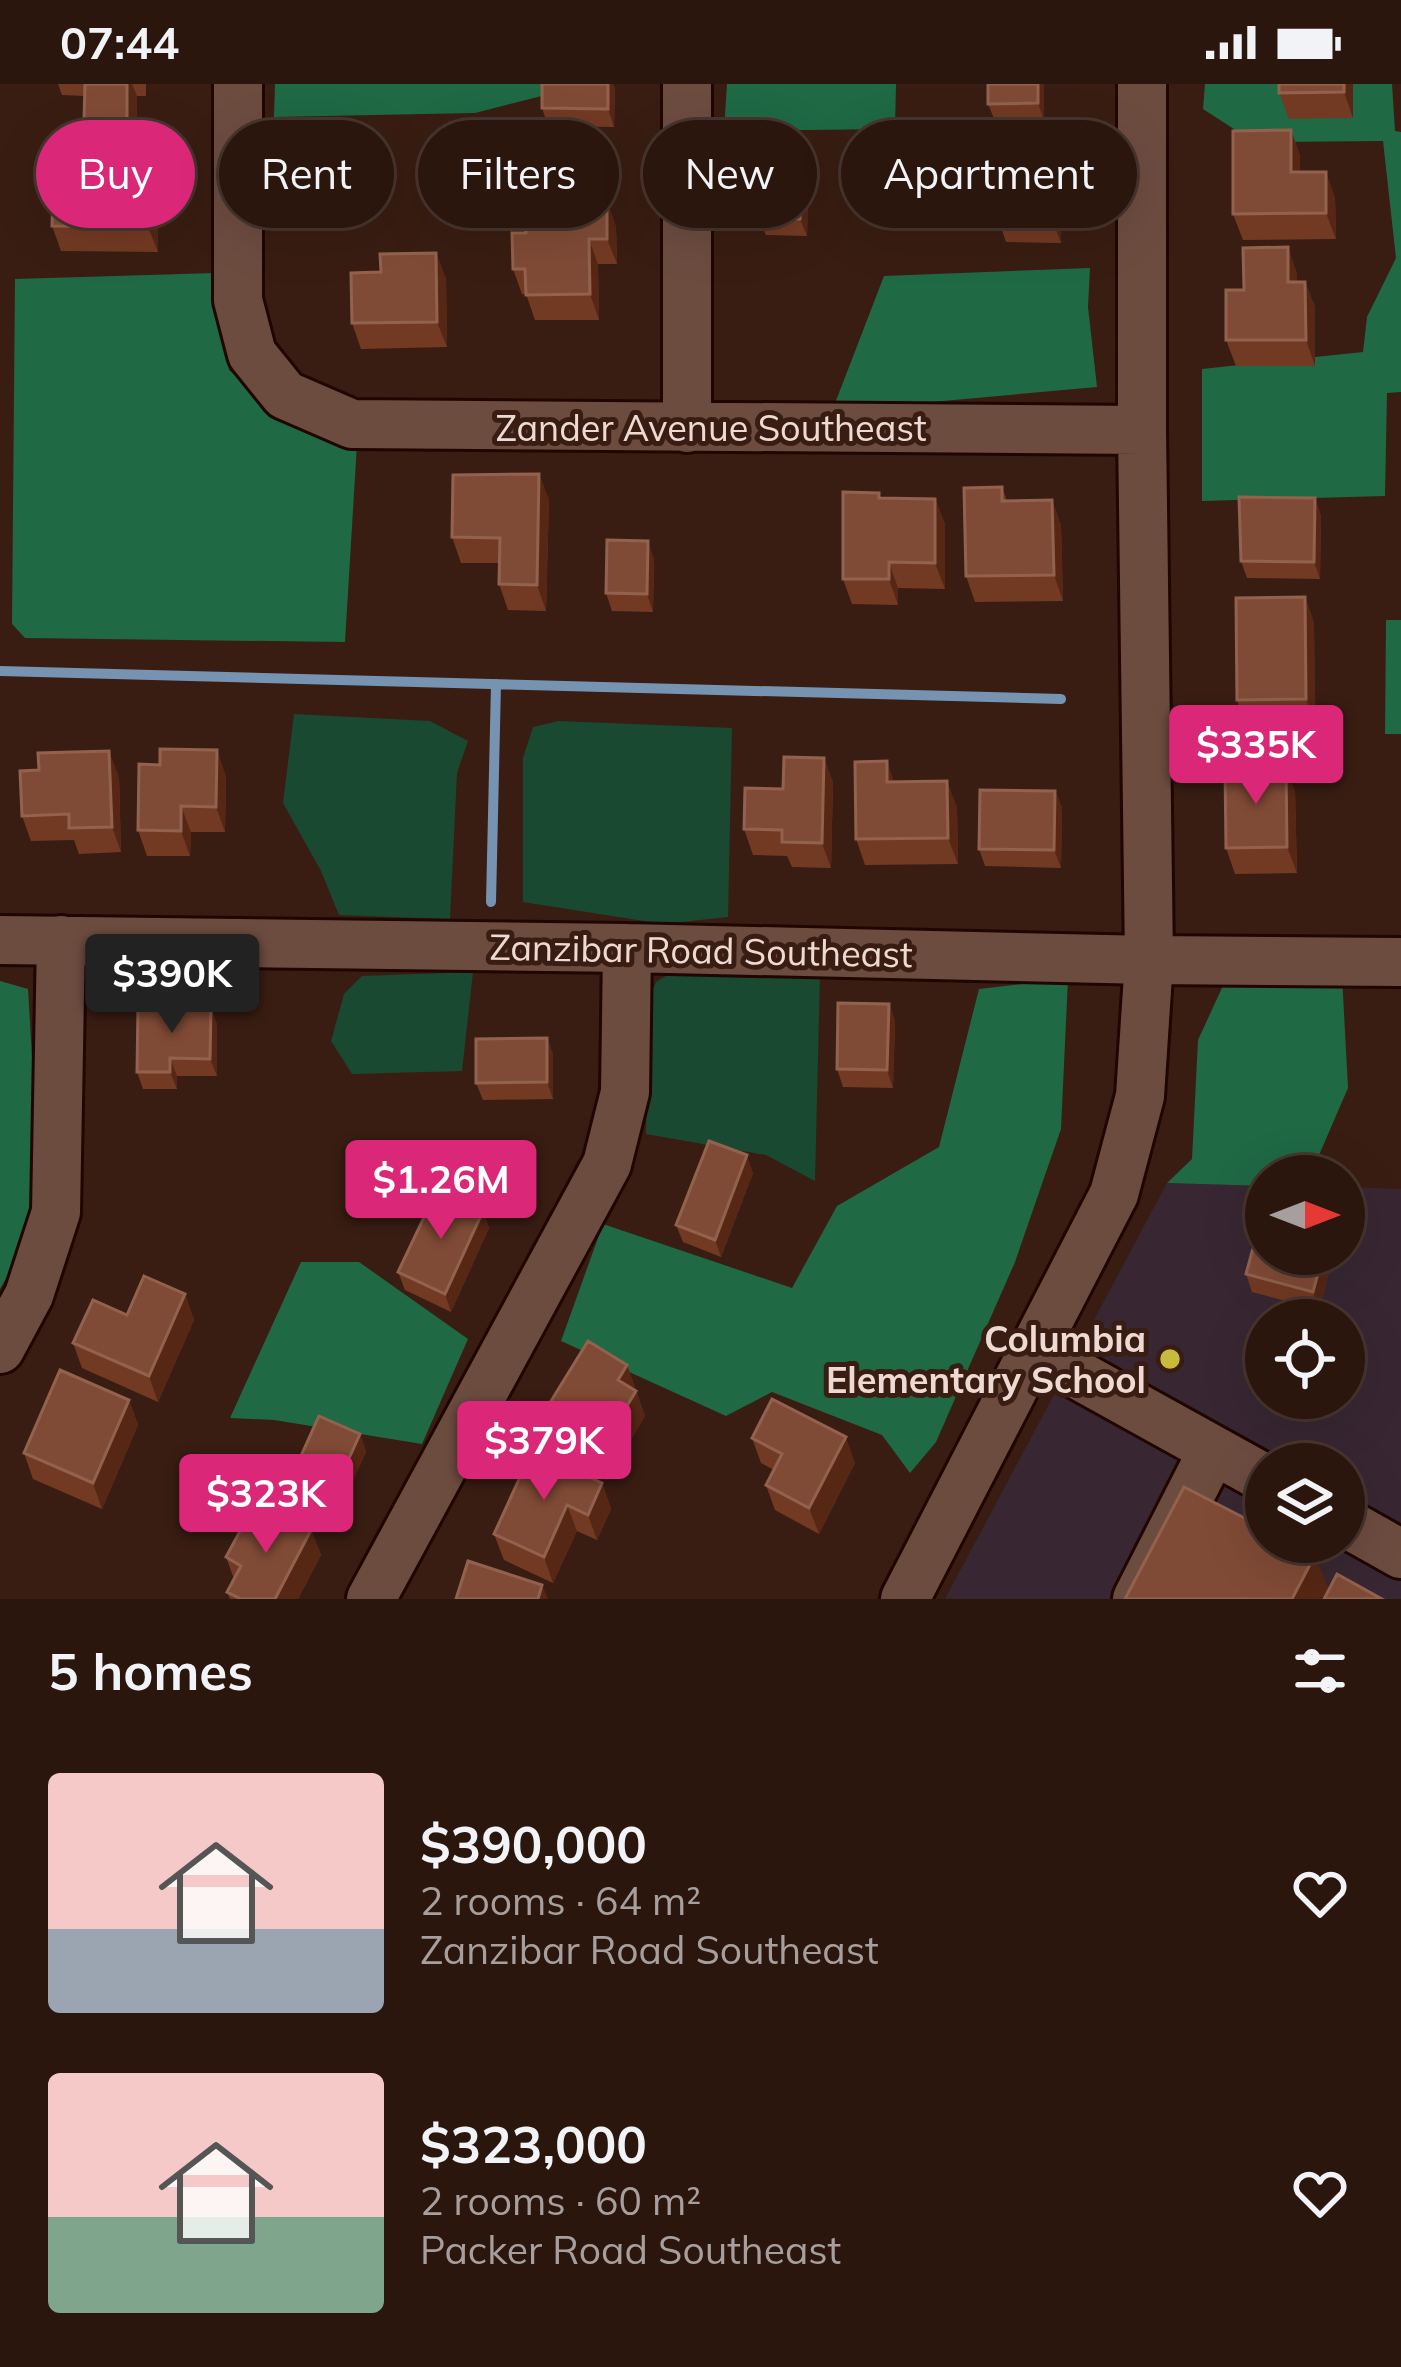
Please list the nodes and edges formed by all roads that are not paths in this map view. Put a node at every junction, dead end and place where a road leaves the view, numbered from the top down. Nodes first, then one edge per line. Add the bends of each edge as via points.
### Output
1 (238, 84) edge
2 (687, 84) edge
3 (1142, 84) edge
4 (687, 428) junction
5 (1142, 430) junction
6 (0, 940) edge
7 (61, 940) junction
8 (627, 948) junction
9 (1149, 960) junction
10 (1401, 962) edge
11 (0, 1349) edge
12 (1033, 1350) junction
13 (1213, 1450) junction
14 (1245, 1468) edge
15 (1365, 1534) edge
16 (1401, 1554) edge
17 (370, 1599) edge
18 (904, 1599) edge
19 (1137, 1599) edge

1 - 4 street, Zander Avenue Southeast via 238,300 252,354 286,395 352,424
2 - 4 street
3 - 5 street
4 - 5 street, Zander Avenue Southeast
5 - 9 street
6 - 7 street, Zanzibar Road Southeast
7 - 8 street, Zanzibar Road Southeast
7 - 11 street via 56,1211 29,1295
8 - 9 street, Zanzibar Road Southeast
8 - 17 street via 625,1092 607,1164
9 - 10 street, Zanzibar Road Southeast
9 - 12 street via 1140,1096 1114,1194
12 - 13 street
12 - 18 street
13 - 14 street
13 - 19 street
15 - 16 street

